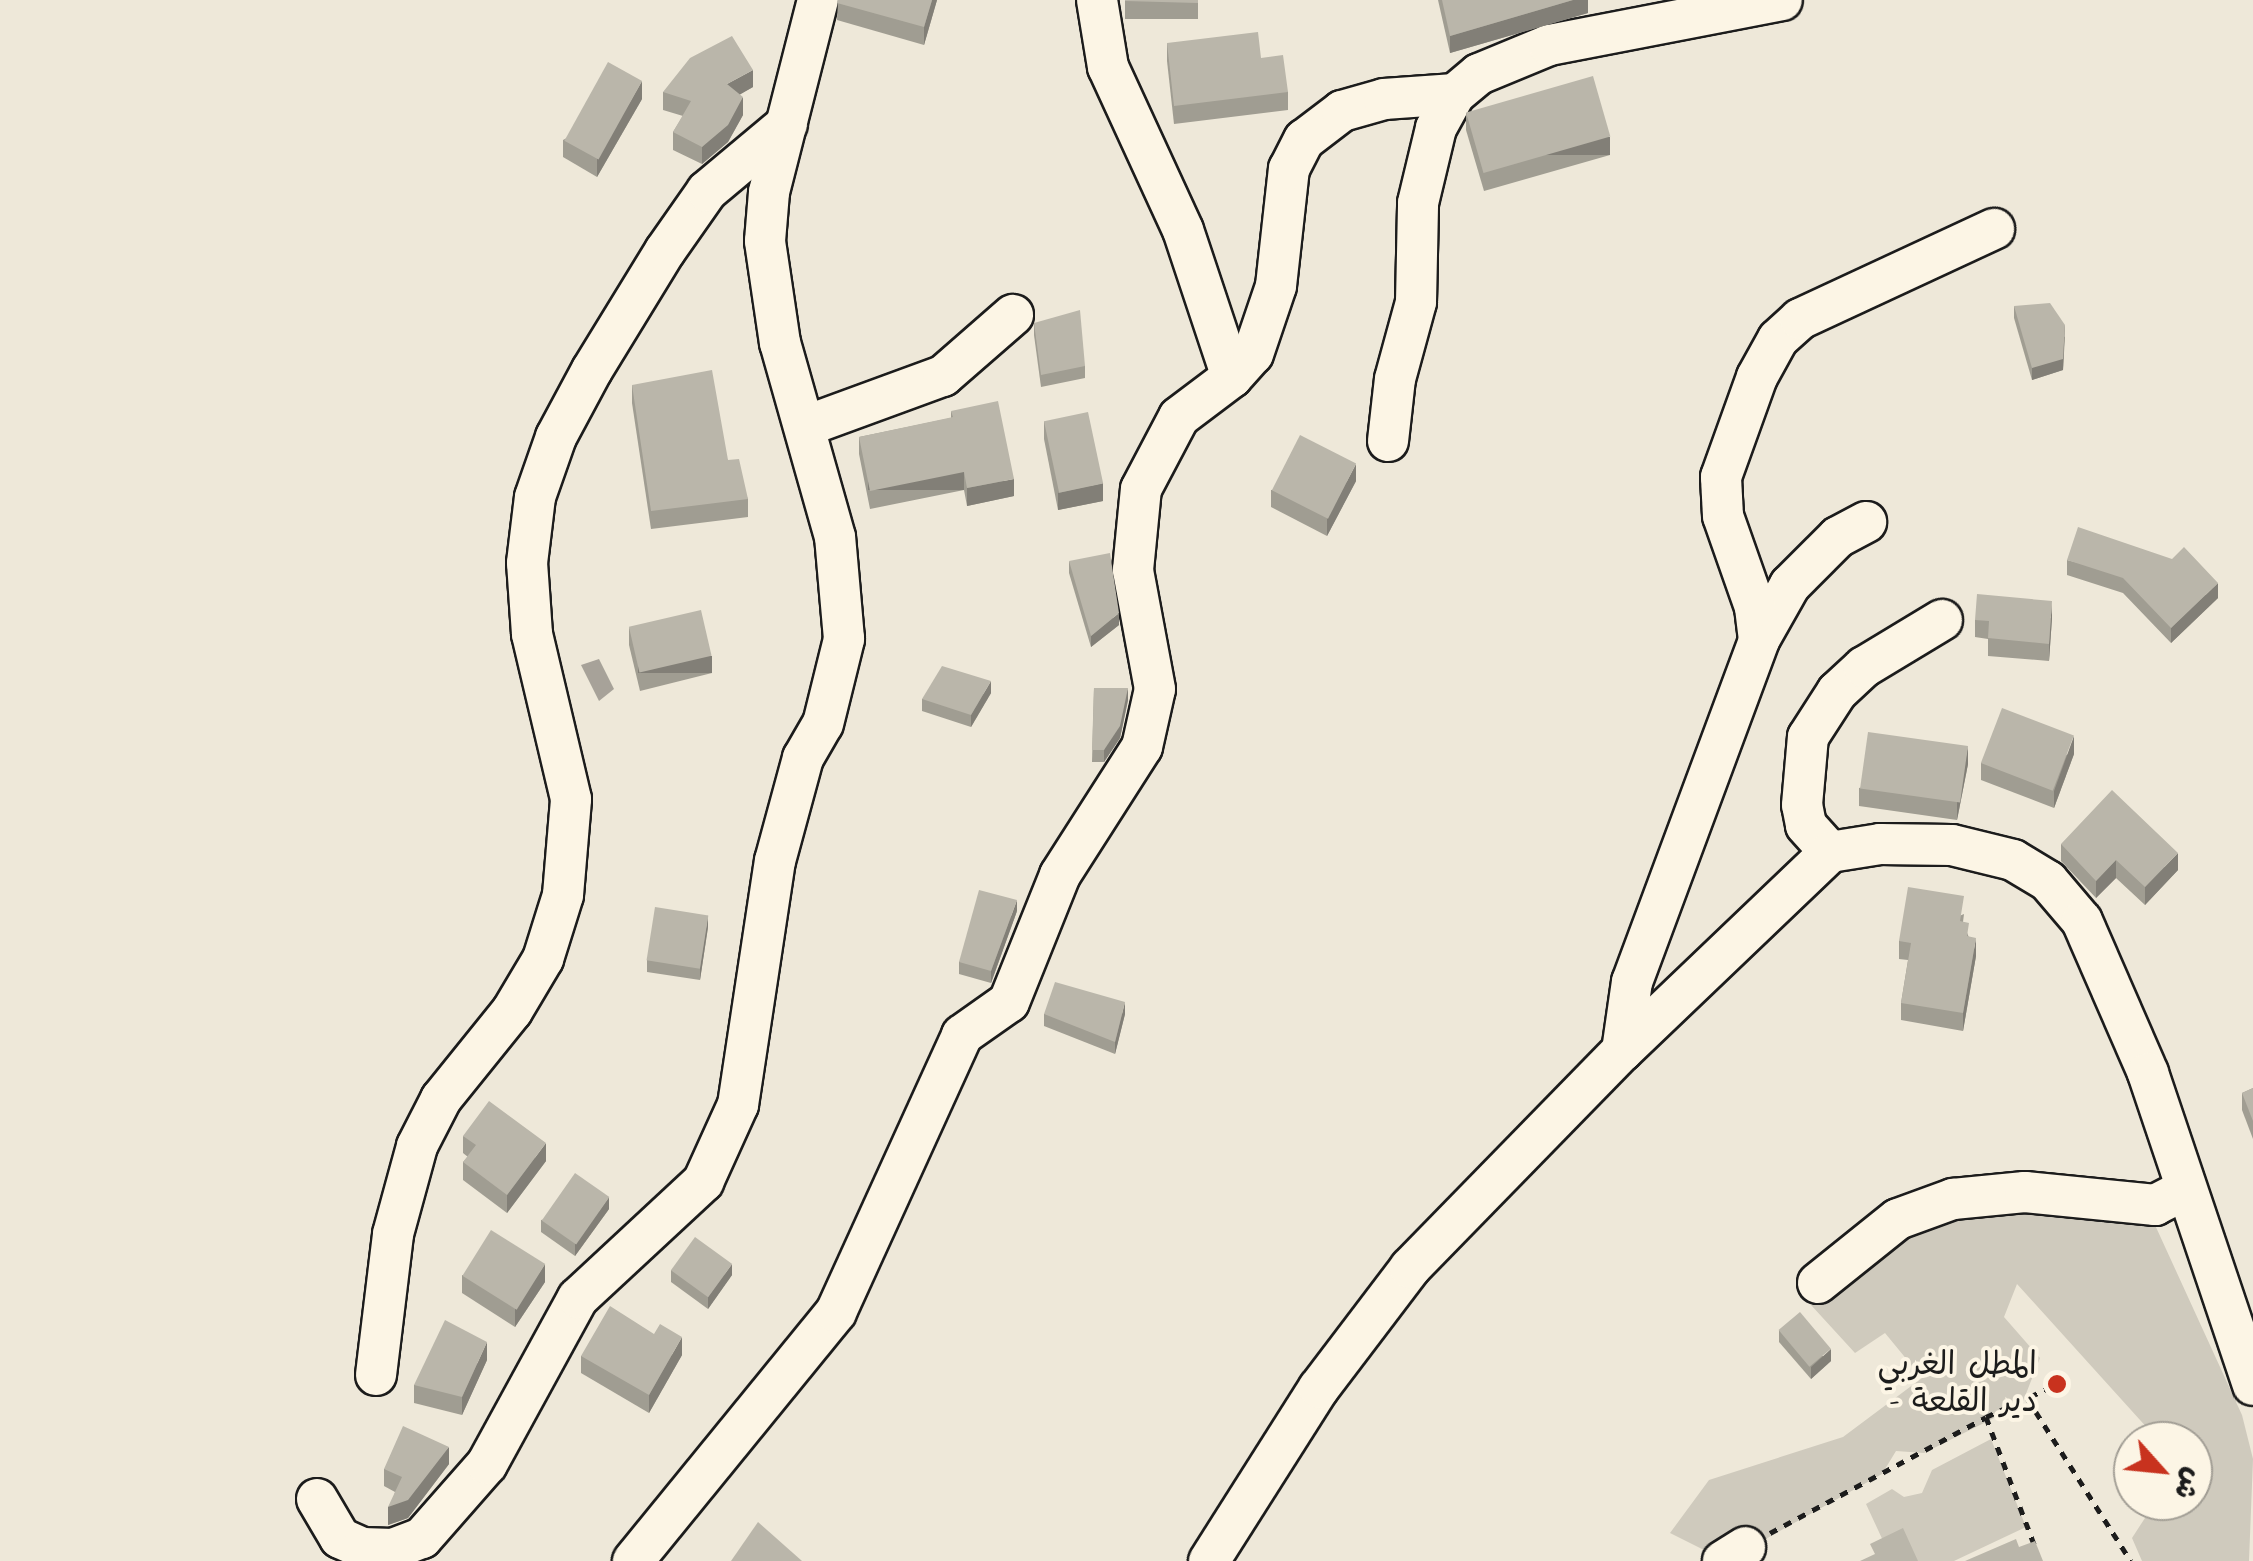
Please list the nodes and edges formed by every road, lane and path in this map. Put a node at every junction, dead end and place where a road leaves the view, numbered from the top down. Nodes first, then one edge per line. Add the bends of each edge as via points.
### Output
1 (818, 0) edge
2 (1096, 0) edge
3 (1782, 0) edge
4 (1455, 94) junction
5 (787, 124) junction
6 (1994, 229) dead end
7 (1012, 315) dead end
8 (1232, 376) junction
9 (806, 426) junction
10 (1388, 441) dead end
11 (1866, 522) dead end
12 (1942, 620) dead end
13 (1759, 640) junction
14 (1830, 852) junction
15 (1622, 1051) junction
16 (2184, 1191) junction
17 (1818, 1283) dead end
18 (376, 1376) dead end
19 (2058, 1384) dead end
20 (2253, 1386) edge
21 (2026, 1398) junction
22 (1986, 1417) junction
23 (318, 1499) dead end
24 (1741, 1550) edge
25 (632, 1561) edge
26 (1208, 1561) edge
27 (2041, 1561) edge
28 (2131, 1561) edge

1 - 5 street
2 - 8 street via 1108,67 1178,218
3 - 4 street via 1550,46 1480,74
4 - 8 street via 1384,100 1342,112 1304,140 1290,170 1276,286 1253,354
4 - 10 street via 1436,128 1418,203 1416,302 1395,379
5 - 9 street via 769,192 765,241 780,342
5 - 18 street via 707,191 656,266 556,437 535,496 527,562 532,634 571,799 563,895 543,959 512,1011 441,1100 417,1146 393,1234
6 - 13 street via 1835,298 1800,319 1767,357 1721,477 1723,516 1755,607
7 - 9 street via 943,376
8 - 25 street via 1179,417 1141,488 1133,570 1156,689 1142,747 1060,875 1009,1002 962,1034 836,1312
9 - 23 street via 835,537 844,639 824,724 803,758 778,847 738,1105 724,1141 703,1182 578,1298 488,1464 422,1538 393,1550 362,1548 340,1538
11 - 13 street via 1838,537 1790,585
12 - 14 street via 1864,667 1837,692 1808,737 1802,805 1806,825
13 - 15 street via 1632,982
14 - 15 street
14 - 16 street via 1880,844 1952,845 2012,860 2048,881 2082,921 2111,975
15 - 26 street via 1410,1268 1319,1388
16 - 17 street via 2155,1205 2025,1192 1953,1199 1898,1220
16 - 20 street
19 - 21 path
21 - 22 path
21 - 28 path
22 - 24 path
22 - 27 path

